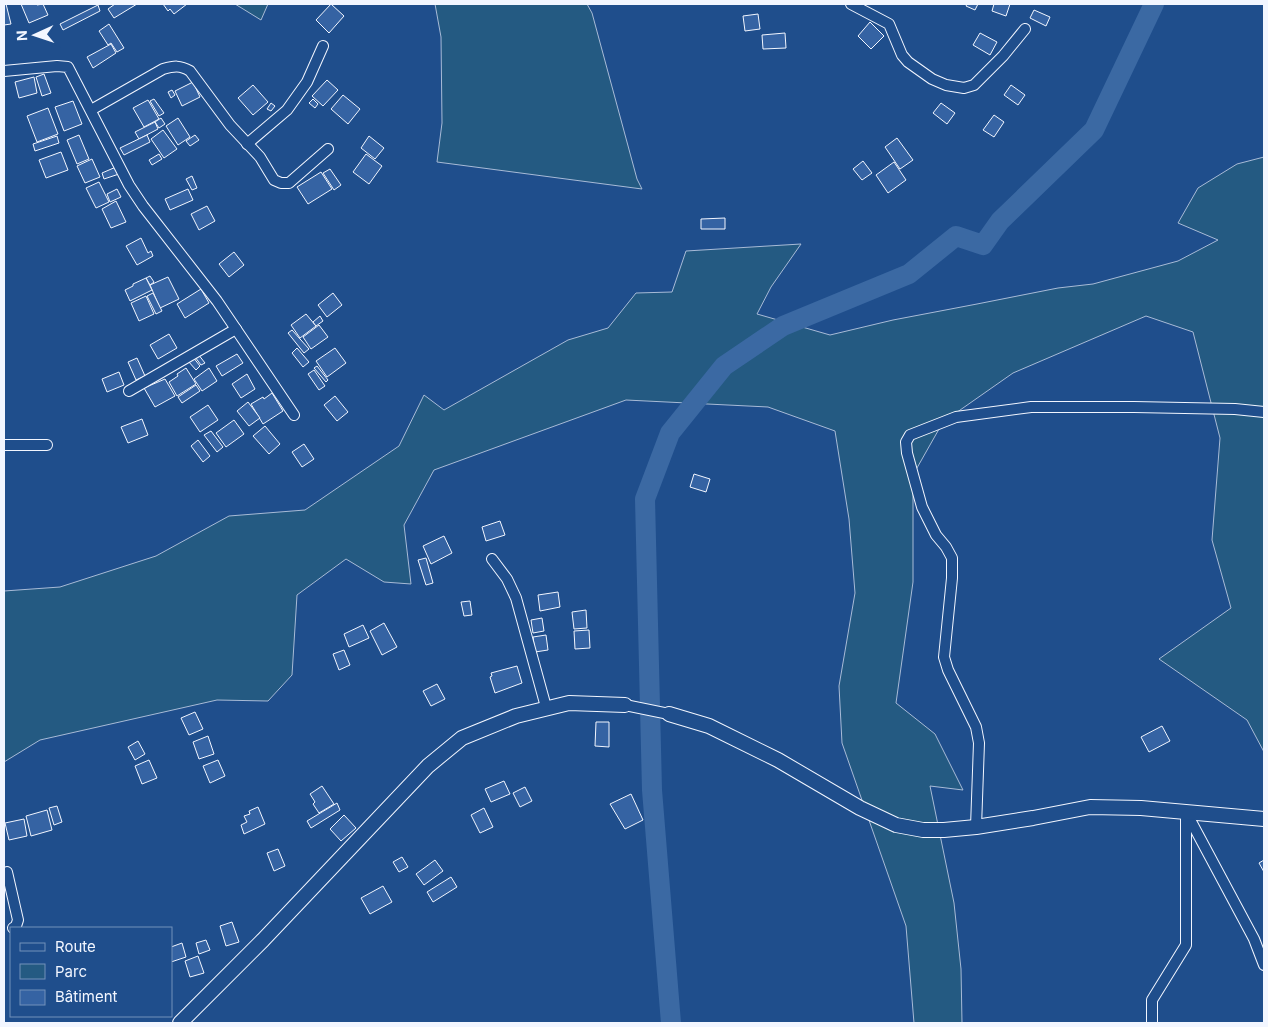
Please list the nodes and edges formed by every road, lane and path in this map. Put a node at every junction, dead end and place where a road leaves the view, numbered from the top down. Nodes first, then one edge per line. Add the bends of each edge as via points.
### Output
1 (850, 4) edge
2 (1024, 29) dead end
3 (323, 46) dead end
4 (4, 71) edge
5 (91, 110) junction
6 (247, 144) junction
7 (328, 149) dead end
8 (236, 329) junction
9 (129, 391) dead end
10 (1264, 412) edge
11 (294, 415) dead end
12 (4, 445) edge
13 (47, 445) dead end
14 (492, 559) dead end
15 (625, 705) joint
16 (546, 707) junction
17 (669, 714) joint
18 (1186, 812) junction
19 (1264, 819) edge
20 (976, 827) junction
21 (7, 872) dead end
22 (15, 927) edge
23 (1264, 965) edge
24 (180, 1023) edge
25 (1152, 1023) edge

1 - 2 street via 889,24 902,55 932,80 964,88 974,85
3 - 6 street via 307,82 287,110
4 - 5 street via 68,67
5 - 6 street via 164,69 181,66 190,71
5 - 8 street via 129,185
6 - 7 street via 260,157 274,180 281,183 288,183
8 - 9 street
8 - 11 street
10 - 20 street via 1031,407 956,417 910,435 906,453 922,507 952,558 944,657 976,726 979,743
12 - 13 street
14 - 16 street via 508,579 516,598
15 - 16 street via 569,702
15 - 17 street
16 - 24 street via 462,738 428,766
17 - 20 street via 709,726 778,760 896,826 923,830
18 - 19 street
18 - 20 street via 1090,807
18 - 23 street via 1254,939
18 - 25 street via 1186,945 1152,1000
21 - 22 street via 18,920

